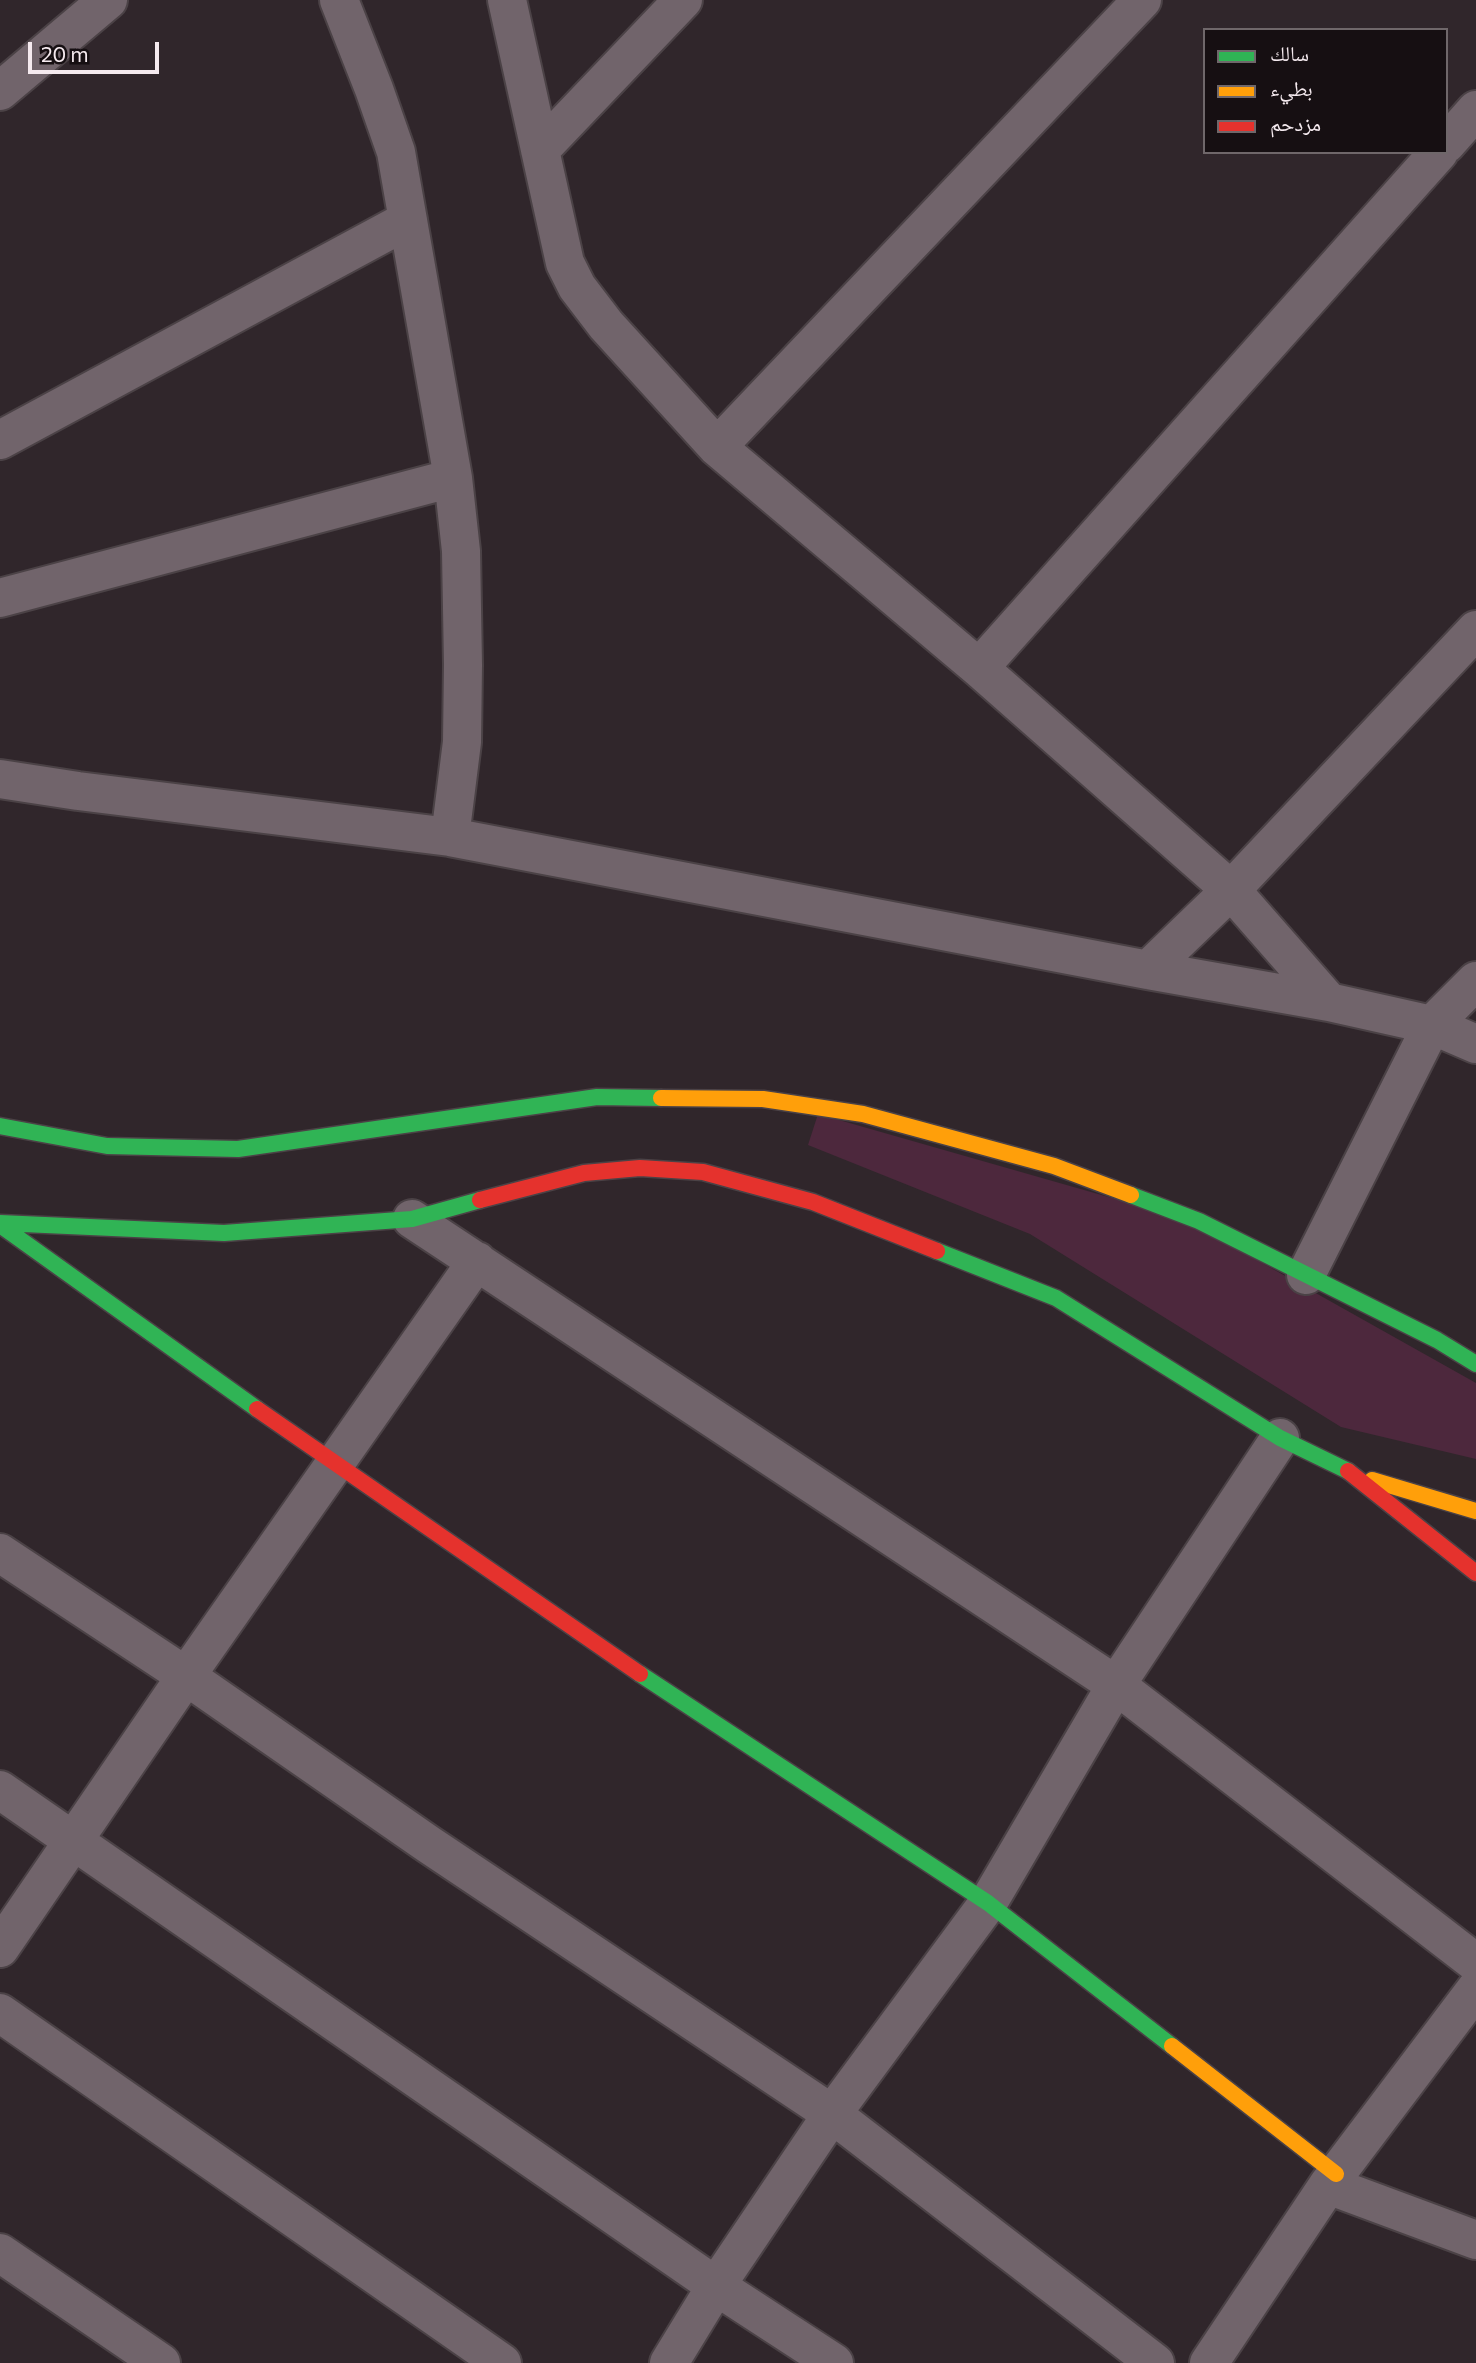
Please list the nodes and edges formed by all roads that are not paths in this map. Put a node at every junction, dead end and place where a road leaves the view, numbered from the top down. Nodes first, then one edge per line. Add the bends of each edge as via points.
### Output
1 (108, 0) edge
2 (339, 0) edge
3 (507, 0) edge
4 (684, 0) edge
5 (1142, 0) edge
6 (0, 91) edge
7 (1476, 110) edge
8 (1448, 142) edge
9 (540, 150) junction
10 (1437, 154) edge
11 (408, 220) junction
12 (0, 440) edge
13 (717, 447) junction
14 (453, 478) junction
15 (0, 598) edge
16 (1476, 630) edge
17 (979, 668) junction
18 (0, 779) edge
19 (450, 837) junction
20 (1231, 890) junction
21 (1148, 970) junction
22 (1476, 981) edge
23 (1329, 1002) junction
24 (1432, 1026) junction
25 (1476, 1044) edge
26 (0, 1126) edge
27 (412, 1219) junction
28 (0, 1224) edge
29 (477, 1261) junction
30 (1306, 1275) junction
31 (1476, 1364) edge
32 (1280, 1438) junction
33 (335, 1465) junction
34 (1354, 1474) junction
35 (1476, 1511) edge
36 (0, 1553) edge
37 (1476, 1573) edge
38 (186, 1676) junction
39 (1116, 1685) junction
40 (0, 1790) edge
41 (75, 1841) junction
42 (988, 1903) junction
43 (0, 1948) edge
44 (1476, 1963) edge
45 (1476, 1989) edge
46 (0, 2013) edge
47 (832, 2114) junction
48 (1332, 2179) junction
49 (1476, 2240) edge
50 (0, 2253) edge
51 (716, 2286) junction
52 (161, 2363) edge
53 (502, 2363) edge
54 (669, 2363) edge
55 (834, 2363) edge
56 (1155, 2363) edge
57 (1209, 2363) edge

1 - 6 street
2 - 11 street via 396,152
3 - 9 street
4 - 9 street
5 - 13 street
7 - 8 street
9 - 13 street via 565,263 577,287
10 - 17 street
11 - 12 street
11 - 14 street
13 - 17 street
14 - 15 street
14 - 19 street via 461,551 463,666 461,742
16 - 20 street
17 - 20 street
18 - 19 street
19 - 21 street
20 - 21 street
20 - 23 street
21 - 23 street
22 - 24 street
23 - 24 street
24 - 25 street
24 - 30 street
26 - 30 main road via 107,1146 238,1149 597,1097 764,1100 863,1114 1054,1166 1199,1221
27 - 28 main road via 224,1233
27 - 29 street
27 - 32 main road via 523,1186 584,1174 640,1168 703,1172 813,1202 1056,1298
28 - 33 main road
29 - 33 street
29 - 39 street
30 - 31 main road
32 - 34 main road
32 - 39 street
33 - 38 street
33 - 42 main road via 608,1653
34 - 35 main road
34 - 37 main road
36 - 38 street
38 - 41 street
38 - 47 street via 439,1852
39 - 42 street
39 - 44 street
40 - 41 street
41 - 43 street
41 - 51 street
42 - 47 street
42 - 48 main road
45 - 48 street
46 - 53 street
47 - 51 street
47 - 56 street
48 - 49 street
48 - 57 street
50 - 52 street
51 - 54 street
51 - 55 street

